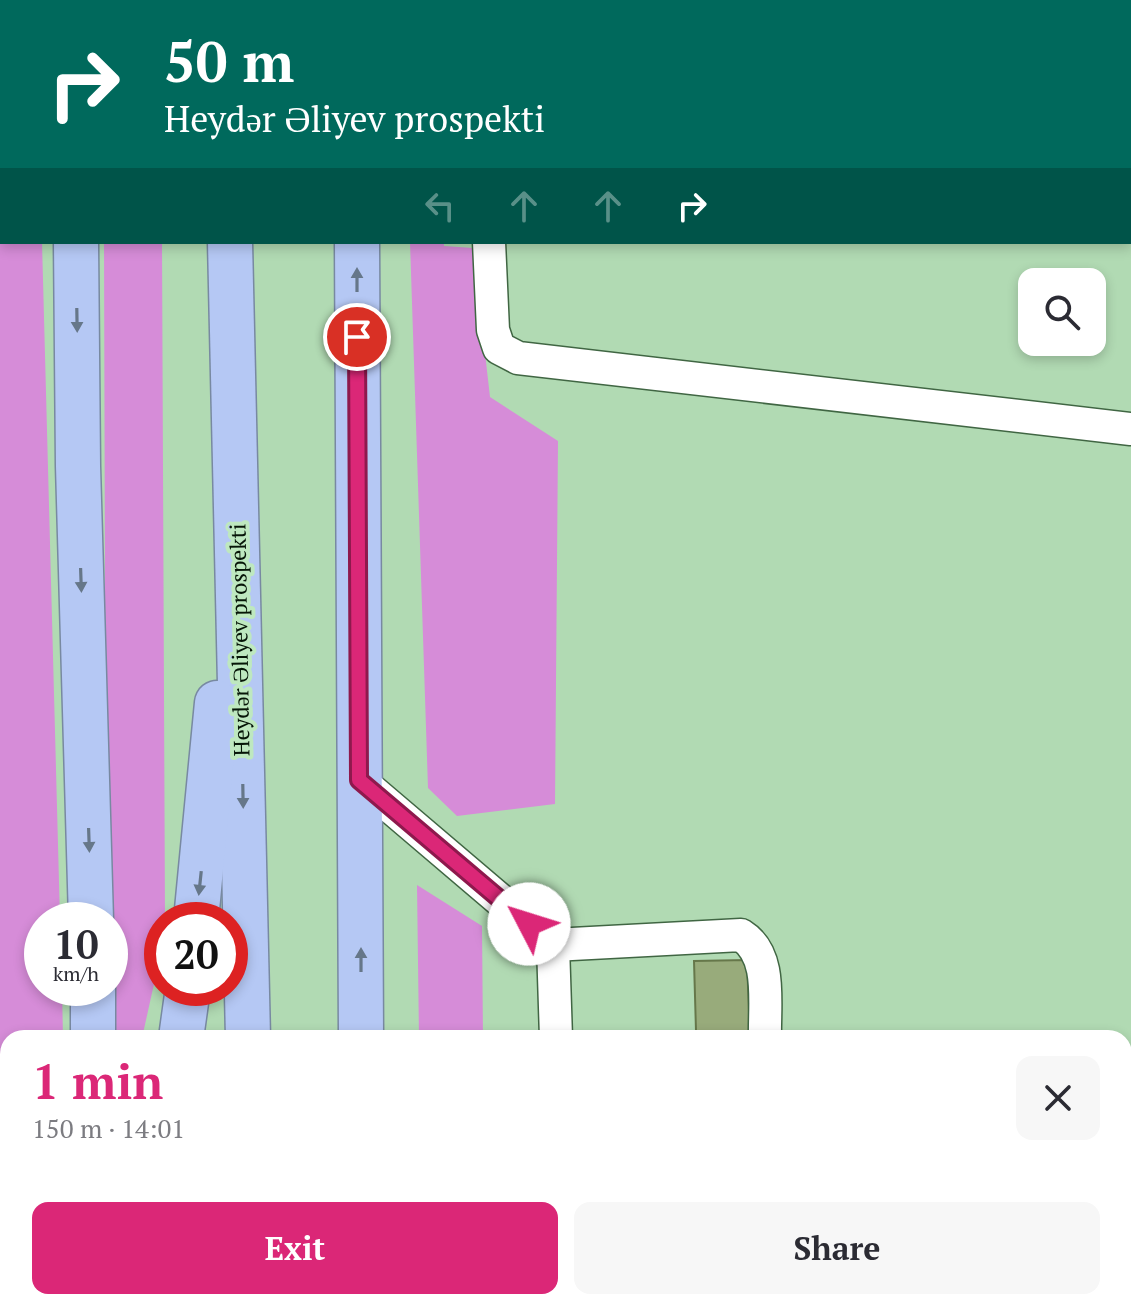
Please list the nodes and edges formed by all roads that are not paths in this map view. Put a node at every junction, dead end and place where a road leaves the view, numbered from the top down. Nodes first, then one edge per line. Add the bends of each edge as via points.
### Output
1 (76, 244) edge
2 (207, 244) edge
3 (230, 244) edge
4 (357, 244) edge
5 (489, 244) edge
6 (1131, 429) edge
7 (235, 499) junction
8 (359, 780) junction
9 (90, 902) edge
10 (198, 902) edge
11 (553, 945) junction
12 (93, 1006) edge
13 (185, 1006) edge
14 (93, 1030) edge
15 (182, 1030) edge
16 (248, 1030) edge
17 (361, 1030) edge
18 (556, 1030) edge
19 (765, 1030) edge

1 -> 9 highway
2 - 7 highway
3 - 7 highway, Heydər Əliyev prospekti
8 -> 4 highway
5 - 6 street via 493,330 499,348 518,358
7 -> 10 highway
7 -> 16 highway, Heydər Əliyev prospekti
8 - 11 street
17 -> 8 highway
11 - 18 street
11 - 19 street via 741,935 754,943 763,959
12 - 14 highway
13 - 15 highway

